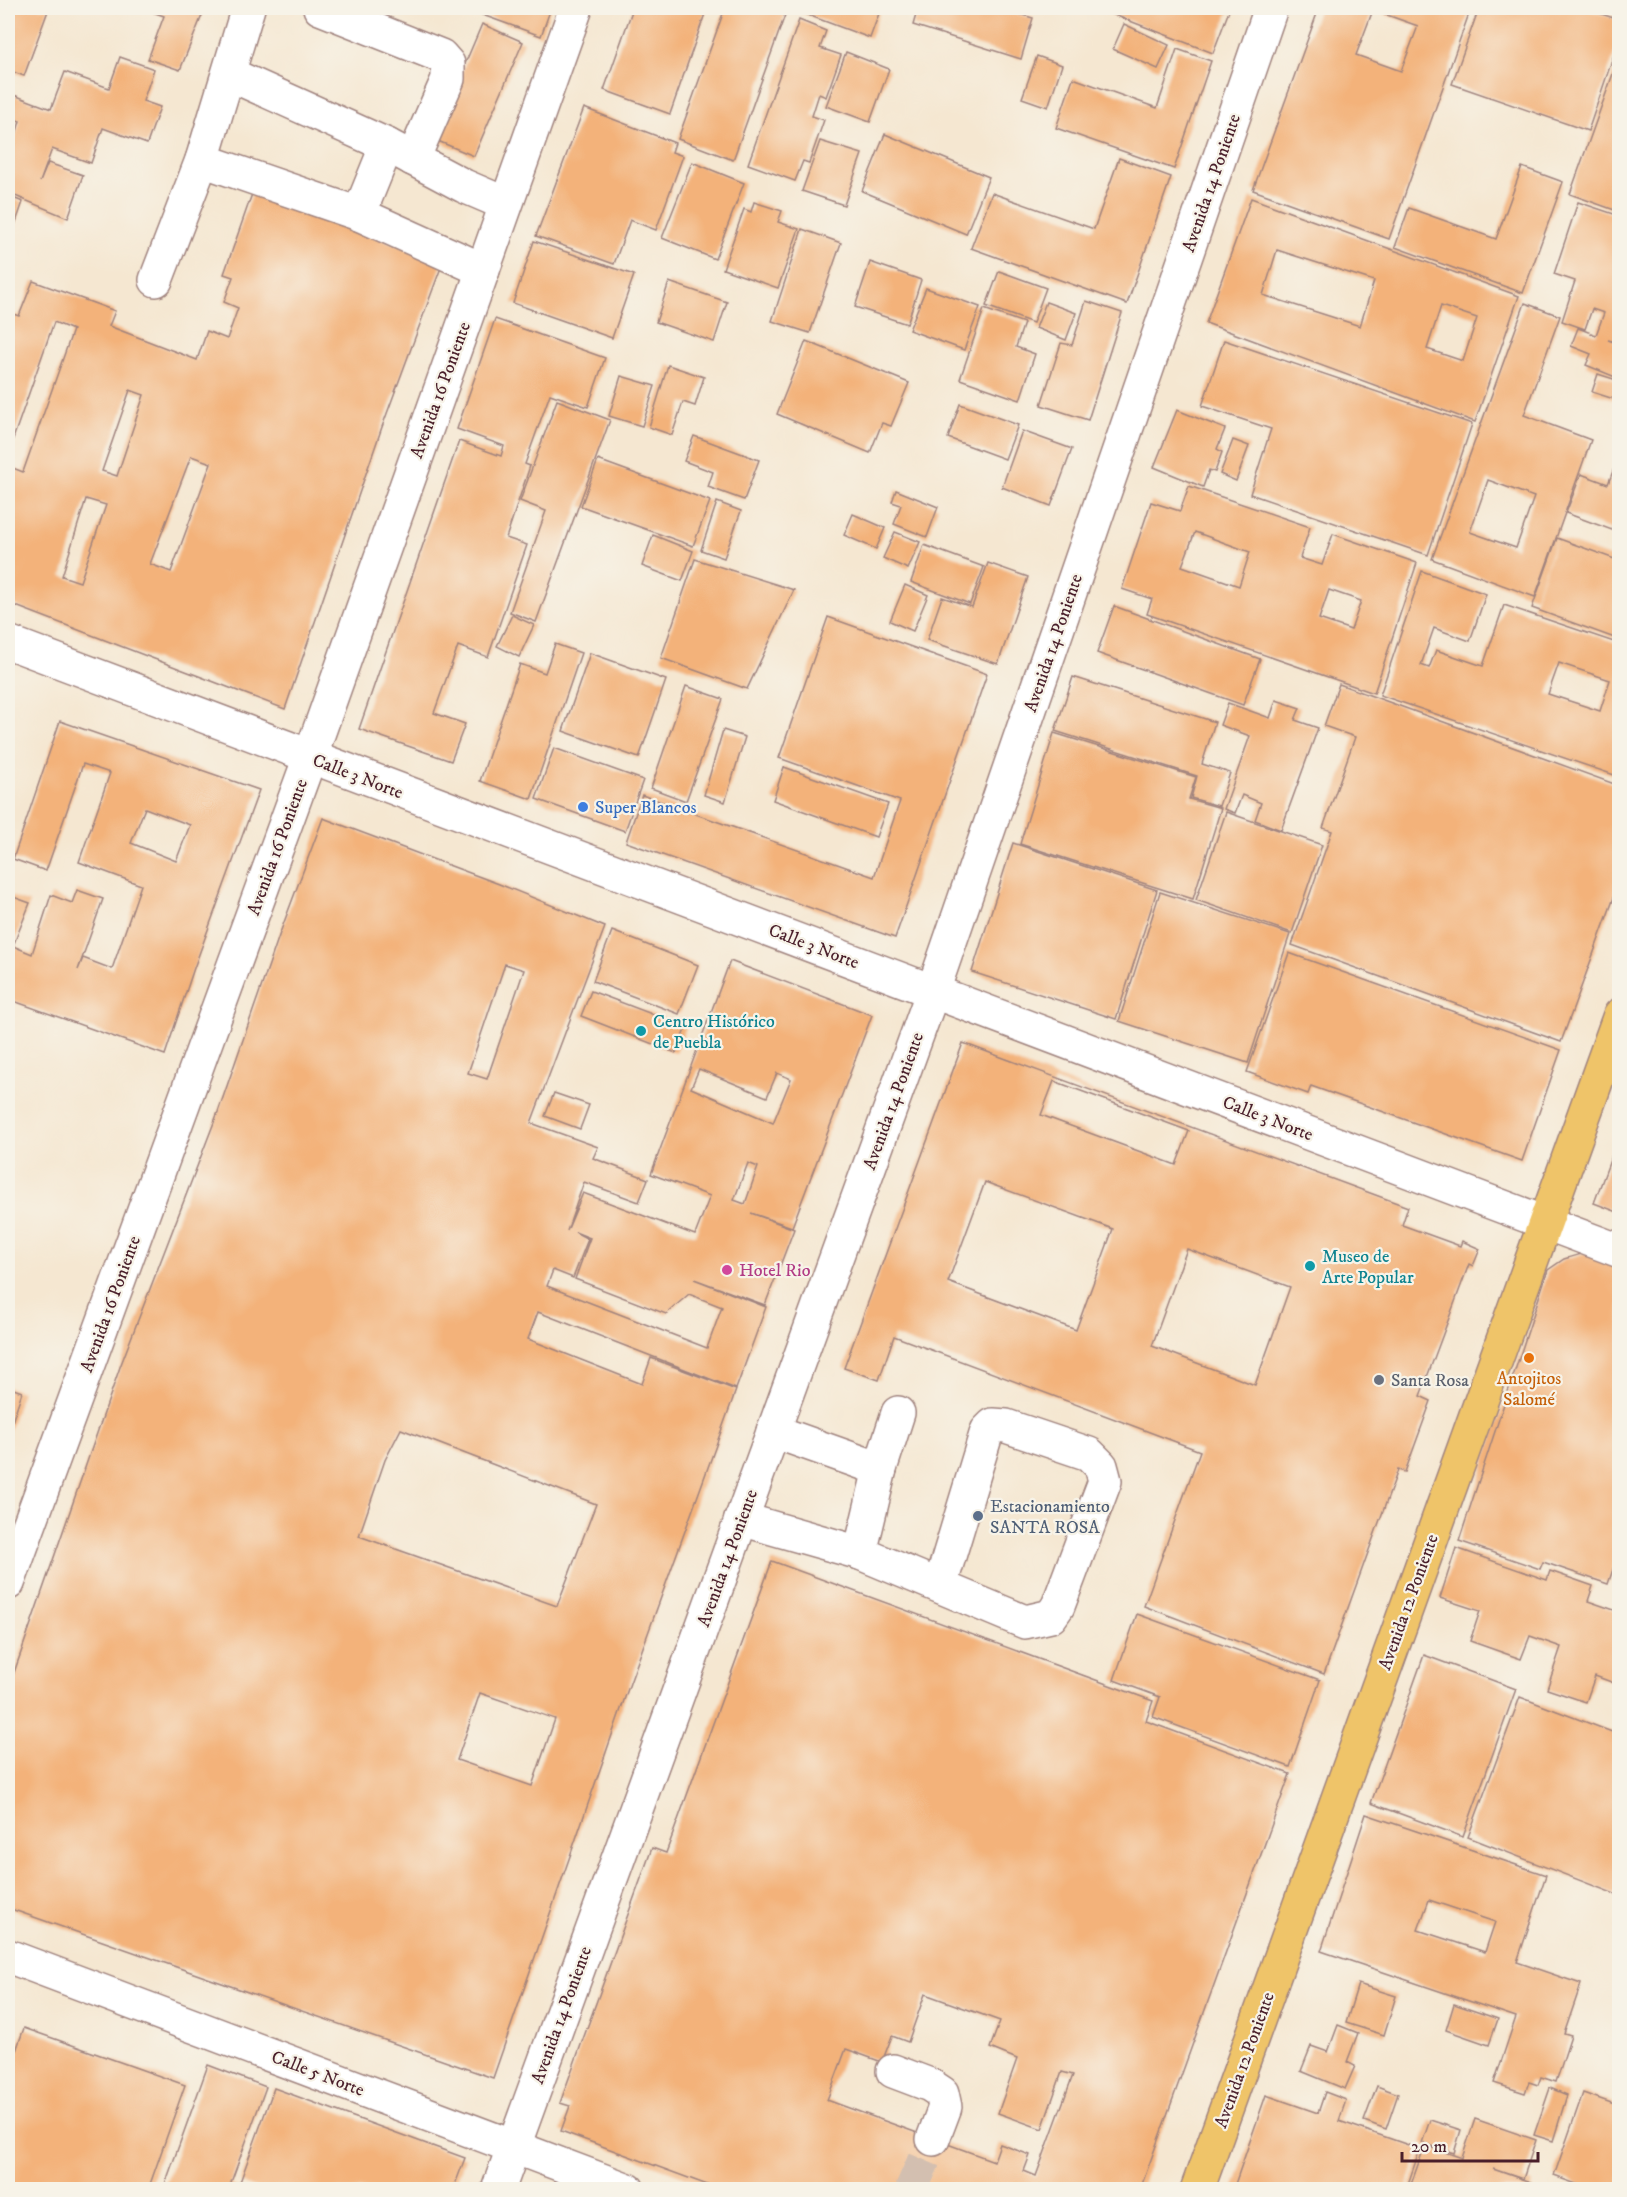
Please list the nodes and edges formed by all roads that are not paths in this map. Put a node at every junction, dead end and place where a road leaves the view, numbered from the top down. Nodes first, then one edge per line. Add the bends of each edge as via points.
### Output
1 (248, 8) edge
2 (320, 8) edge
3 (576, 8) edge
4 (1271, 8) edge
5 (229, 74) junction
6 (400, 152) junction
7 (202, 160) junction
8 (506, 204) junction
9 (359, 214) junction
10 (483, 270) junction
11 (156, 280) dead end
12 (8, 642) edge
13 (310, 758) junction
14 (933, 991) junction
15 (1620, 1016) edge
16 (1544, 1223) junction
17 (1620, 1251) edge
18 (898, 1413) dead end
19 (773, 1431) junction
20 (880, 1469) junction
21 (741, 1519) junction
22 (860, 1553) junction
23 (8, 1582) edge
24 (940, 1586) junction
25 (8, 1956) edge
26 (893, 2071) dead end
27 (933, 2139) tunnel mouth
28 (513, 2146) junction
29 (498, 2190) edge
30 (628, 2190) edge
31 (1197, 2190) edge

1 - 5 street
2 - 6 street via 441,56 448,64 448,79
3 - 8 street, Avenida 16 Poniente
4 - 14 street, Avenida 14 Poniente
5 - 6 street
5 - 7 street
6 - 8 street
6 - 9 street
7 - 9 street
7 - 11 street
8 - 10 street, Avenida 16 Poniente
9 - 10 street
10 - 13 street, Avenida 16 Poniente
12 - 13 street, Calle 3 Norte
13 - 14 street, Calle 3 Norte
13 - 23 street, Avenida 16 Poniente
14 - 16 street, Calle 3 Norte
14 - 19 street, Avenida 14 Poniente
15 - 16 main road, Avenida 12 Poniente
16 - 17 street, Calle 3 Norte
16 - 31 main road, Avenida 12 Poniente
18 - 20 street
19 - 20 street
19 - 21 street, Avenida 14 Poniente
20 - 22 street
21 - 22 street
21 - 28 street, Avenida 14 Poniente
22 - 24 street
24 - 24 street via 987,1431 993,1425 1089,1454 1101,1466 1105,1481 1051,1616 1025,1622
25 - 28 street, Calle 5 Norte
26 - 27 street via 942,2093 945,2107
28 - 29 street, Avenida 14 Poniente
28 - 30 street, Calle 5 Norte

